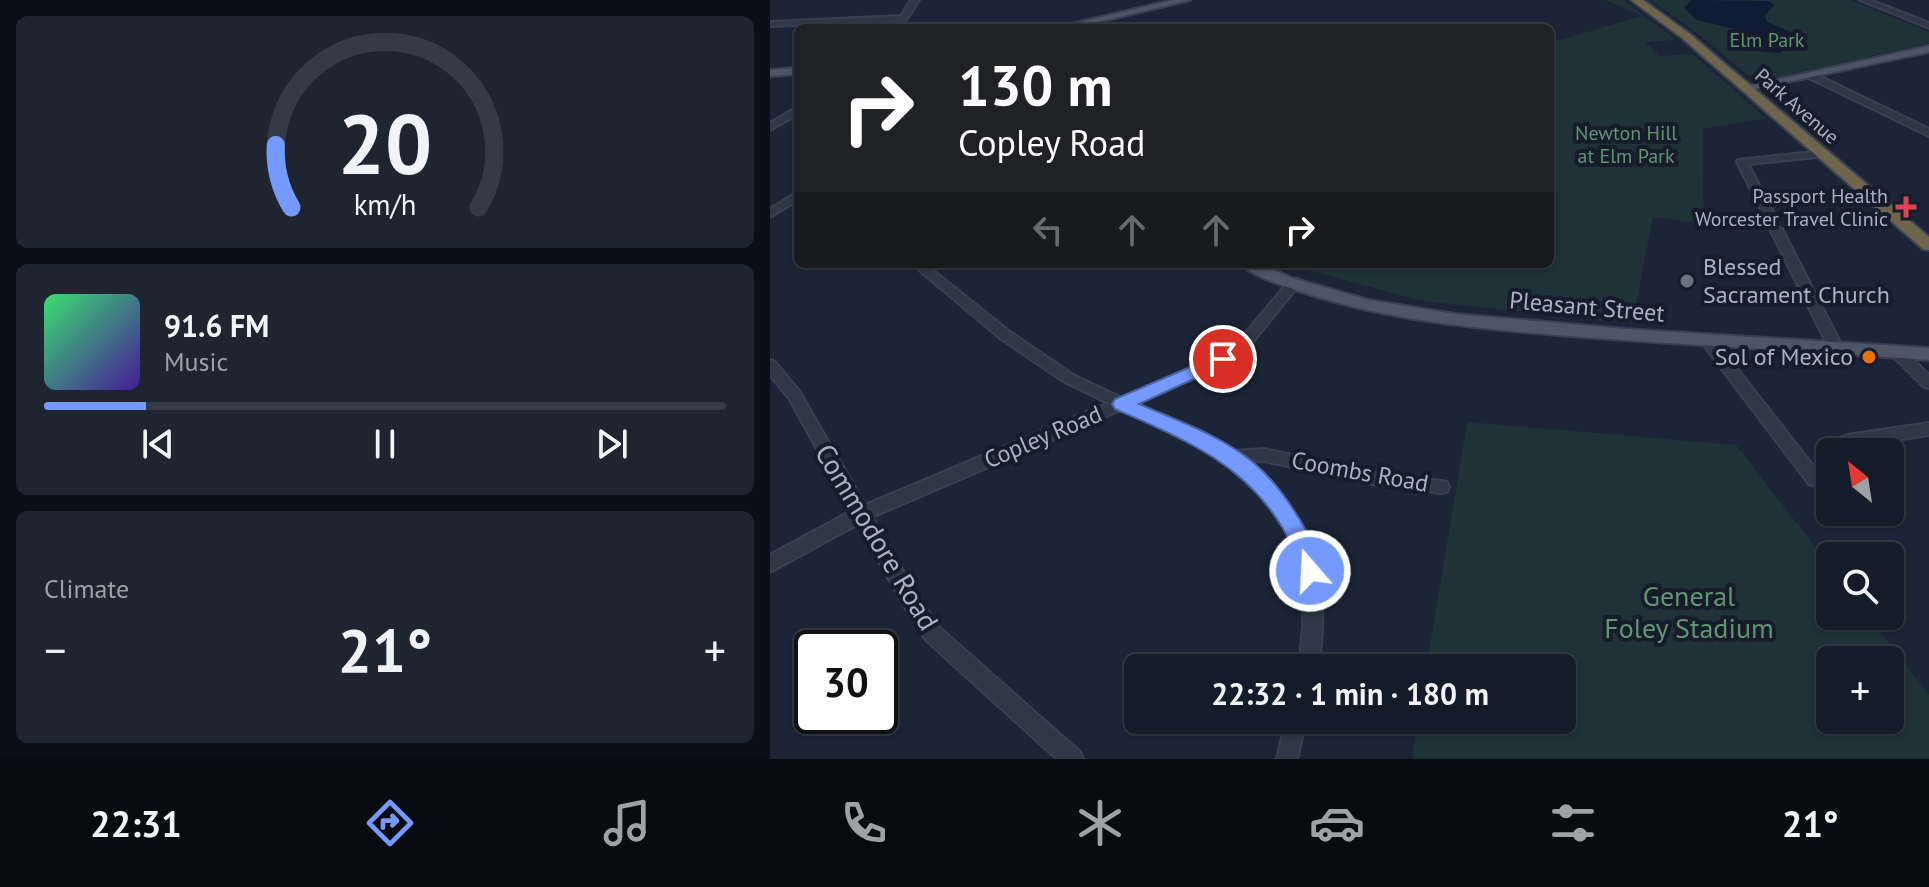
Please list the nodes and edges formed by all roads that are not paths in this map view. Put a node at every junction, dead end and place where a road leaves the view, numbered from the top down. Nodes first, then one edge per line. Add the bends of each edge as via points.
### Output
1 (915, 0) edge
2 (1185, 0) edge
3 (1636, 0) edge
4 (1864, 0) edge
5 (904, 18) junction
6 (805, 24) edge
7 (900, 24) edge
8 (1078, 24) edge
9 (794, 25) edge
10 (772, 26) edge
11 (1929, 26) edge
12 (1929, 49) edge
13 (794, 71) edge
14 (770, 73) edge
15 (1810, 75) junction
16 (1745, 88) junction
17 (794, 112) edge
18 (770, 127) edge
19 (1926, 130) edge
20 (1823, 154) junction
21 (794, 198) edge
22 (770, 214) edge
23 (1926, 239) edge
24 (923, 268) edge
25 (1259, 268) edge
26 (1295, 282) junction
27 (1708, 341) junction
28 (1836, 348) junction
29 (1897, 352) junction
30 (1929, 354) edge
31 (770, 365) edge
32 (1929, 383) edge
33 (1121, 404) junction
34 (1929, 429) edge
35 (1868, 438) edge
36 (1231, 457) junction
37 (1815, 480) dead end
38 (1441, 487) dead end
39 (861, 514) junction
40 (770, 564) edge
41 (1312, 654) edge
42 (1293, 734) edge
43 (1073, 759) edge
44 (1287, 759) edge

1 - 5 street
2 - 8 main road
3 - 16 highway, Park Avenue
4 - 11 street
5 - 6 street
5 - 7 street
9 - 10 street
12 - 15 main road
13 - 14 main road
15 - 16 main road
15 - 19 street
16 - 20 highway, Park Avenue
17 - 18 street
20 - 23 highway, Park Avenue
20 - 28 street via 1742,162
21 - 22 street
24 - 33 street via 1031,354
25 - 26 main road, Pleasant Street
26 - 27 main road, Pleasant Street via 1382,308 1457,320
26 - 33 street, Copley Road via 1234,353
27 - 28 main road, Pleasant Street
27 - 37 street
28 - 29 main road, Pleasant Street
29 - 30 main road, Pleasant Street
29 - 32 street
31 - 39 street, Commodore Road via 786,382
33 - 36 street
33 - 39 street, Copley Road
34 - 35 street
36 - 38 street, Coombs Road via 1264,455
36 - 41 street via 1269,491 1305,550 1314,591
39 - 40 street, Copley Road
39 - 43 street, Commodore Road via 933,634
42 - 44 street

